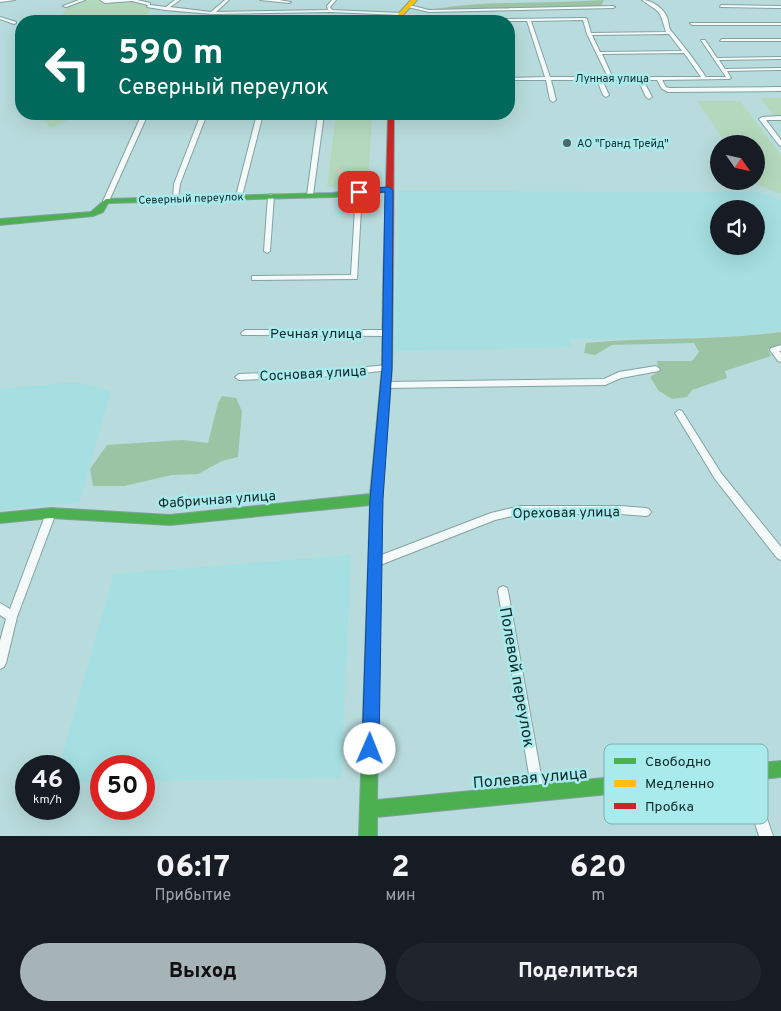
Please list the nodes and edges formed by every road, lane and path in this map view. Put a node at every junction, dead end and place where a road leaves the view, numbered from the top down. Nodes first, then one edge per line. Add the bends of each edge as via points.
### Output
1 (13, 0) edge
2 (83, 0) edge
3 (102, 0) edge
4 (140, 0) edge
5 (153, 0) edge
6 (178, 0) edge
7 (262, 0) edge
8 (334, 0) edge
9 (644, 0) edge
10 (0, 1) edge
11 (220, 1) edge
12 (226, 1) edge
13 (289, 2) dead end
14 (149, 5) junction
15 (444, 5) dead end
16 (65, 6) dead end
17 (722, 6) dead end
18 (613, 7) dead end
19 (781, 7) edge
20 (165, 8) junction
21 (584, 9) junction
22 (409, 10) edge
23 (331, 11) junction
24 (212, 13) junction
25 (238, 13) joint
26 (289, 13) joint
27 (0, 18) edge
28 (585, 19) junction
29 (515, 20) edge
30 (529, 20) junction
31 (14, 23) dead end
32 (692, 24) dead end
33 (781, 24) edge
34 (670, 33) junction
35 (589, 34) junction
36 (722, 40) dead end
37 (781, 40) edge
38 (703, 41) dead end
39 (684, 52) junction
40 (598, 53) junction
41 (781, 58) edge
42 (715, 59) junction
43 (781, 69) edge
44 (724, 70) junction
45 (609, 74) dead end
46 (548, 78) junction
47 (640, 78) junction
48 (658, 78) junction
49 (704, 78) junction
50 (515, 79) edge
51 (599, 79) junction
52 (781, 89) edge
53 (606, 95) dead end
54 (649, 97) dead end
55 (553, 100) dead end
56 (781, 118) edge
57 (142, 120) edge
58 (202, 120) edge
59 (258, 120) edge
60 (320, 120) edge
61 (391, 120) edge
62 (781, 144) edge
63 (389, 190) junction
64 (359, 192) junction
65 (310, 195) junction
66 (239, 196) junction
67 (271, 196) junction
68 (175, 198) junction
69 (106, 201) junction
70 (0, 222) edge
71 (267, 251) dead end
72 (255, 278) dead end
73 (245, 333) dead end
74 (388, 333) junction
75 (777, 349) edge
76 (781, 359) edge
77 (387, 368) junction
78 (656, 369) dead end
79 (239, 377) dead end
80 (579, 382) joint
81 (386, 386) junction
82 (679, 413) dead end
83 (376, 499) junction
84 (646, 512) dead end
85 (51, 513) junction
86 (0, 518) edge
87 (780, 552) edge
88 (375, 562) junction
89 (503, 591) dead end
90 (0, 608) edge
91 (12, 616) junction
92 (0, 663) edge
93 (781, 769) edge
94 (768, 770) edge
95 (604, 786) edge
96 (538, 792) junction
97 (369, 808) junction
98 (762, 824) edge
99 (368, 836) edge
100 (766, 836) edge

1 - 10 street
2 - 16 street
3 - 4 street
4 - 14 street
5 - 14 street
6 - 20 street
7 - 13 street
8 - 23 street via 328,7
9 - 34 street via 655,6 665,18
11 - 12 street
12 - 24 street
14 - 20 street
15 - 22 street
17 - 19 street
18 - 21 street
20 - 24 street
21 - 22 street
21 - 28 street via 588,18
22 - 23 street
23 - 26 street
24 - 25 street
25 - 26 street
27 - 31 street
28 - 30 street
28 - 35 street
29 - 30 street
30 - 46 street
32 - 33 street
34 - 35 street
34 - 39 street
35 - 40 street
36 - 37 street
38 - 42 street
39 - 40 street
39 - 49 street
40 - 45 street
41 - 42 street
42 - 44 street
43 - 44 street
44 - 49 street, Лунная улица via 729,78
46 - 50 street, Лунная улица
46 - 51 street, Лунная улица
46 - 55 street
47 - 48 street, Лунная улица
47 - 51 street, Лунная улица
47 - 54 street
48 - 49 street, Лунная улица
48 - 52 street via 668,90
51 - 53 street
56 - 62 street via 762,119
57 - 69 street
58 - 68 street via 177,184
59 - 66 street
60 - 65 street
61 - 63 street
63 - 64 street, Северный переулок
63 - 74 street
64 - 65 street, Северный переулок
64 - 72 street via 354,277
65 - 67 street, Северный переулок
66 - 67 street, Северный переулок
66 - 68 street, Северный переулок
67 - 71 street
68 - 69 street, Северный переулок
69 - 70 street via 93,214
73 - 74 street, Речная улица
74 - 77 street
75 - 76 street
77 - 79 street, Сосновая улица
77 - 81 street
78 - 80 street via 619,375 606,382
80 - 81 street
81 - 83 street
82 - 87 street via 718,476
83 - 85 street, Фабричная улица via 170,520
83 - 88 street
84 - 88 street, Ореховая улица via 520,510 494,516
85 - 86 street, Фабричная улица
85 - 91 street
88 - 97 street
89 - 96 street, Полевой переулок
90 - 91 street
91 - 92 street
93 - 94 street, Полевая улица
95 - 96 street, Полевая улица
96 - 97 street, Полевая улица
97 - 99 street
98 - 100 street

